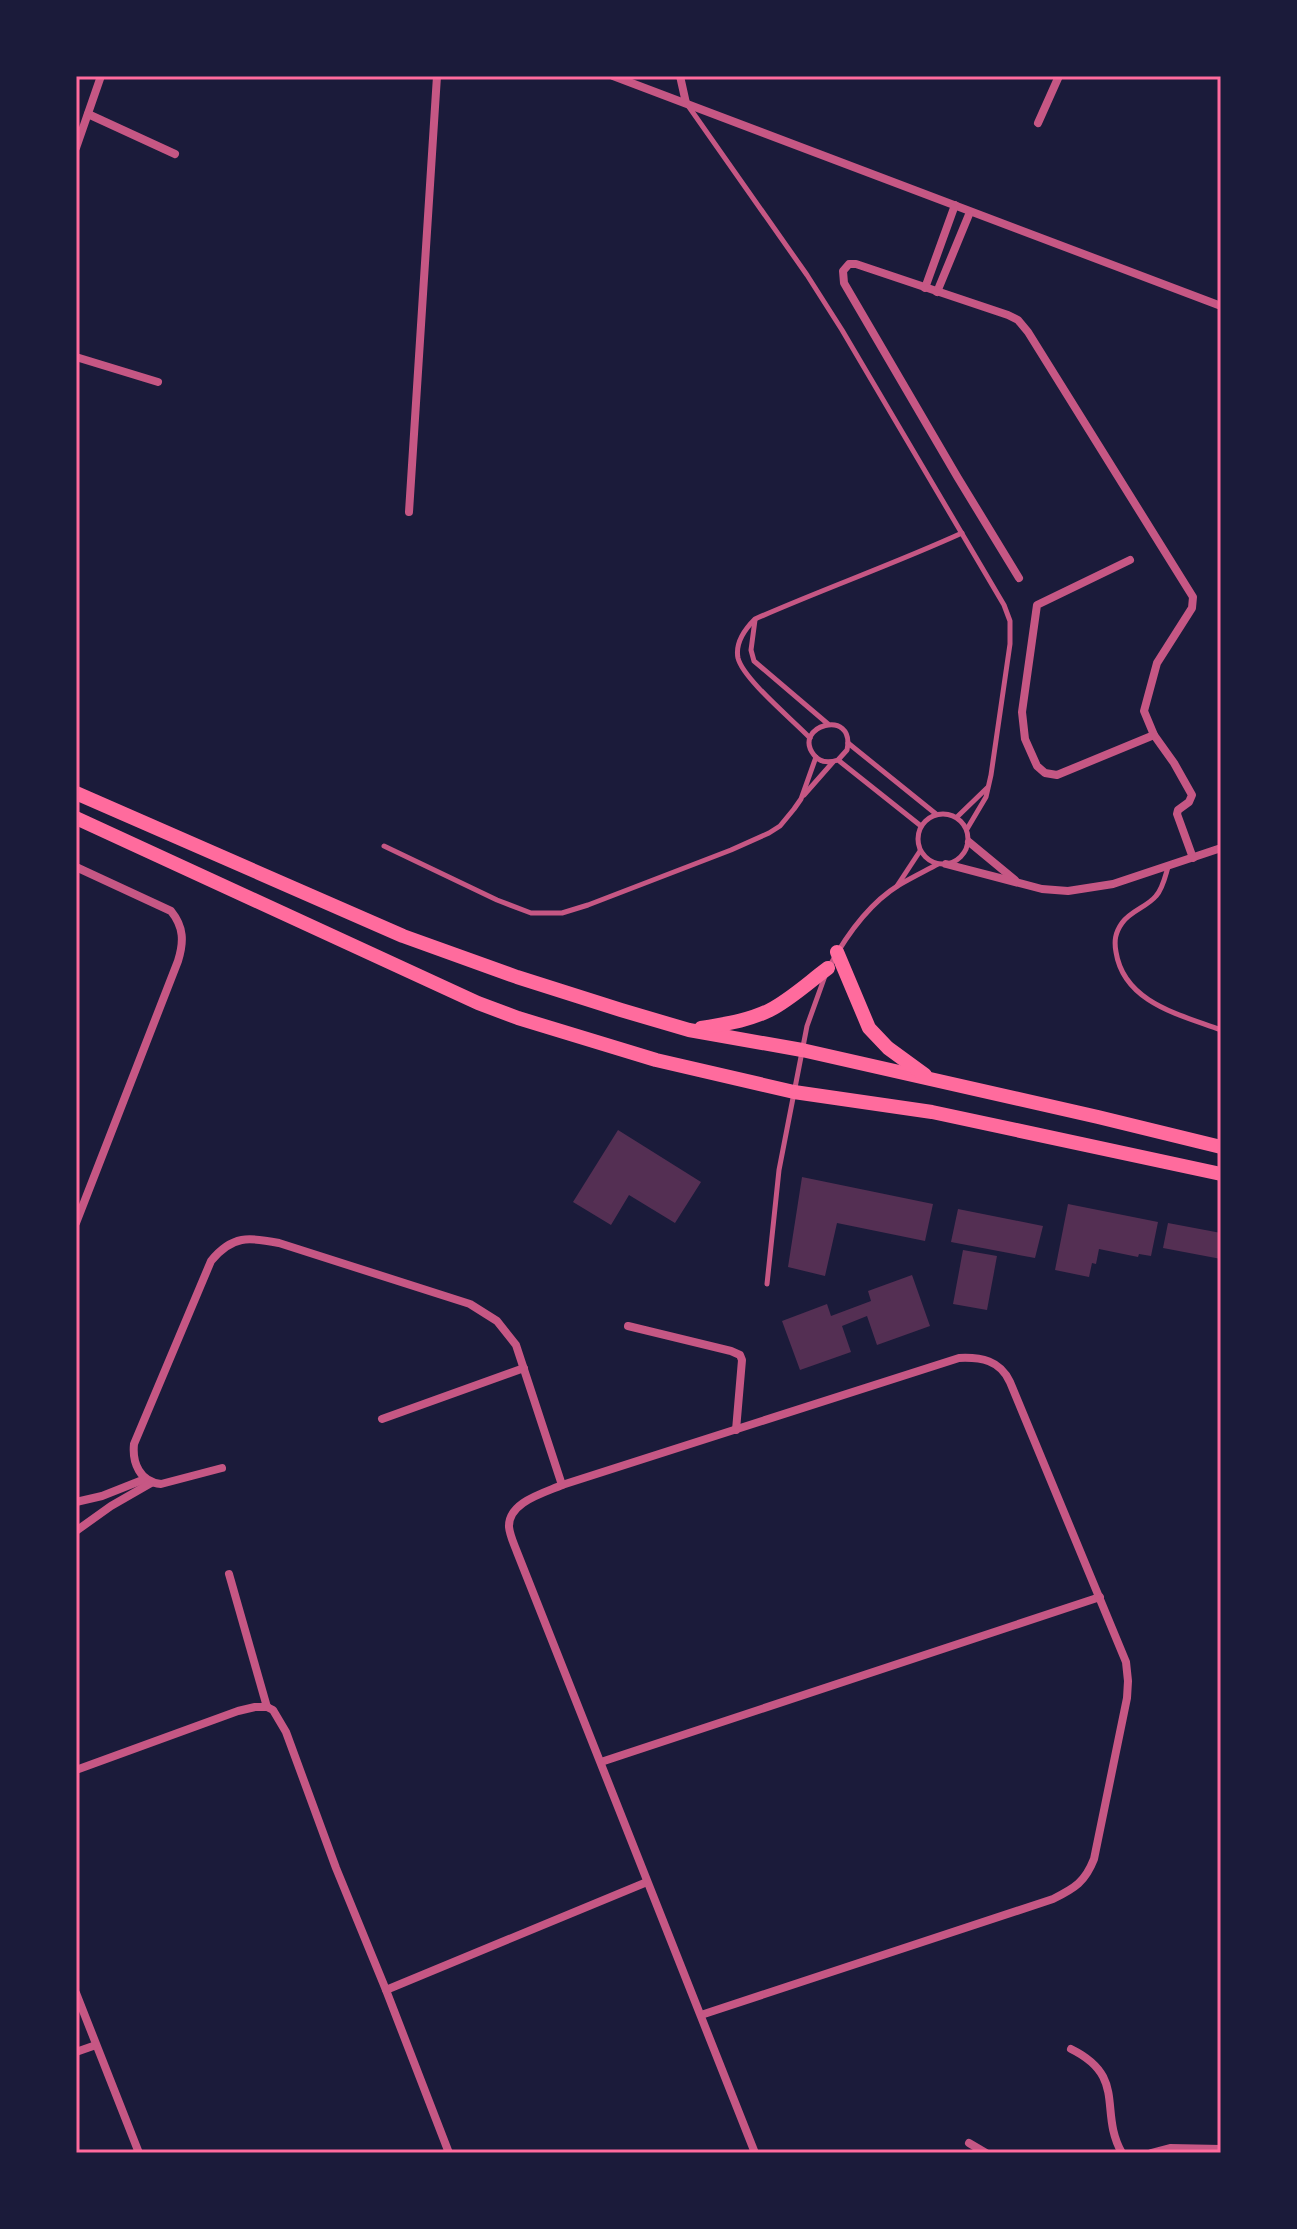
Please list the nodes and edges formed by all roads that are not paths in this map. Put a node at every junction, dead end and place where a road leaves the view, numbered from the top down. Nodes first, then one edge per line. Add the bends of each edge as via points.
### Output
1 (101, 76) edge
2 (437, 76) edge
3 (613, 76) edge
4 (680, 76) edge
5 (1059, 76) edge
6 (686, 103) junction
7 (88, 114) junction
8 (1038, 123) dead end
9 (76, 148) edge
10 (175, 154) dead end
11 (955, 205) junction
12 (970, 212) junction
13 (925, 288) junction
14 (937, 292) junction
15 (1221, 306) edge
16 (76, 357) edge
17 (158, 382) dead end
18 (409, 512) dead end
19 (962, 533) junction
20 (1130, 560) dead end
21 (1019, 578) dead end
22 (755, 619) junction
23 (828, 724) junction
24 (1154, 735) junction
25 (810, 738) junction
26 (848, 743) junction
27 (816, 757) junction
28 (835, 761) junction
29 (989, 784) junction
30 (76, 793) edge
31 (801, 799) junction
32 (936, 814) junction
33 (957, 817) junction
34 (76, 818) edge
35 (921, 826) junction
36 (967, 829) junction
37 (969, 842) junction
38 (384, 846) dead end
39 (1221, 848) edge
40 (920, 850) junction
41 (1193, 858) junction
42 (942, 864) junction
43 (76, 867) edge
44 (1168, 867) junction
45 (1018, 883) junction
46 (896, 887) junction
47 (837, 952) junction
48 (828, 968) junction
49 (689, 1030) junction
50 (1221, 1030) edge
51 (802, 1050) junction
52 (931, 1079) junction
53 (794, 1092) junction
54 (1221, 1147) edge
55 (1221, 1174) edge
56 (76, 1223) edge
57 (767, 1284) dead end
58 (628, 1326) dead end
59 (524, 1368) junction
60 (382, 1419) dead end
61 (736, 1430) junction
62 (222, 1468) dead end
63 (148, 1481) junction
64 (562, 1485) junction
65 (76, 1502) edge
66 (76, 1531) edge
67 (229, 1574) dead end
68 (1100, 1597) junction
69 (267, 1707) junction
70 (601, 1762) junction
71 (76, 1770) edge
72 (647, 1882) junction
73 (386, 1990) junction
74 (76, 1993) edge
75 (701, 2015) junction
76 (96, 2045) junction
77 (1071, 2049) dead end
78 (76, 2052) edge
79 (969, 2143) dead end
80 (1221, 2149) edge
81 (139, 2153) edge
82 (449, 2153) edge
83 (755, 2153) edge
84 (986, 2153) edge
85 (1122, 2153) edge
86 (1151, 2153) edge

1 - 7 street
2 - 18 street
3 - 6 street
4 - 6 street
5 - 8 street
6 - 11 street
6 - 19 lane via 807,275
7 - 9 street
7 - 10 street
11 - 12 street
11 - 13 street
12 - 14 street
12 - 15 street
13 - 14 street
13 - 21 street via 856,264 843,271 844,283
14 - 24 street via 1018,320 1193,597 1192,608 1157,663 1144,711
16 - 17 street
19 - 22 lane
19 - 29 lane via 1010,621
20 - 24 street via 1037,605 1022,712 1025,739 1037,766 1057,775
22 - 23 lane via 754,661
22 - 25 lane via 739,642 740,664
23 - 25 lane
23 - 26 lane via 842,729
24 - 41 street via 1192,795 1177,814
25 - 27 lane
26 - 28 lane
26 - 32 lane
27 - 28 lane
27 - 31 lane
28 - 31 lane
28 - 35 lane
29 - 33 lane
29 - 36 lane
30 - 49 main road via 403,936
31 - 38 lane via 789,818 769,833 562,913 531,913
32 - 33 lane
32 - 35 lane
33 - 36 lane
34 - 53 main road via 518,1018 656,1060
35 - 40 lane
36 - 37 lane
37 - 42 lane via 961,857
37 - 45 street
39 - 41 street
40 - 42 lane
40 - 46 lane
41 - 44 street
42 - 45 street
42 - 46 lane
43 - 56 street via 164,907 178,920 183,936 178,961
44 - 45 street via 1068,891
44 - 50 lane via 1155,897 1123,921 1114,938 1118,962 1146,1000
46 - 47 lane via 862,918
47 - 48 lane
47 - 52 main road via 869,1028
48 - 49 main road via 769,1011
48 - 51 lane
49 - 51 main road
51 - 52 main road
51 - 53 lane
52 - 54 main road
53 - 55 main road via 932,1112
53 - 57 lane
58 - 61 street via 740,1355
59 - 60 street
59 - 63 street via 516,1345 497,1321 470,1304 279,1243 231,1242 211,1261 134,1444 136,1464
59 - 64 street
61 - 64 street
61 - 68 street via 959,1358 993,1362 1006,1373
62 - 63 street via 161,1484
63 - 65 street
63 - 66 street
64 - 70 street via 525,1502 509,1525
67 - 69 street
68 - 70 street
68 - 75 street via 1126,1662 1128,1681 1094,1859 1084,1879 1053,1899
69 - 71 street via 238,1711
69 - 73 street via 286,1732
70 - 72 street
72 - 73 street
72 - 75 street
73 - 82 street
74 - 76 street
75 - 83 street
76 - 78 street
76 - 81 street
77 - 85 street via 1088,2057 1107,2083
79 - 84 street
80 - 86 street

